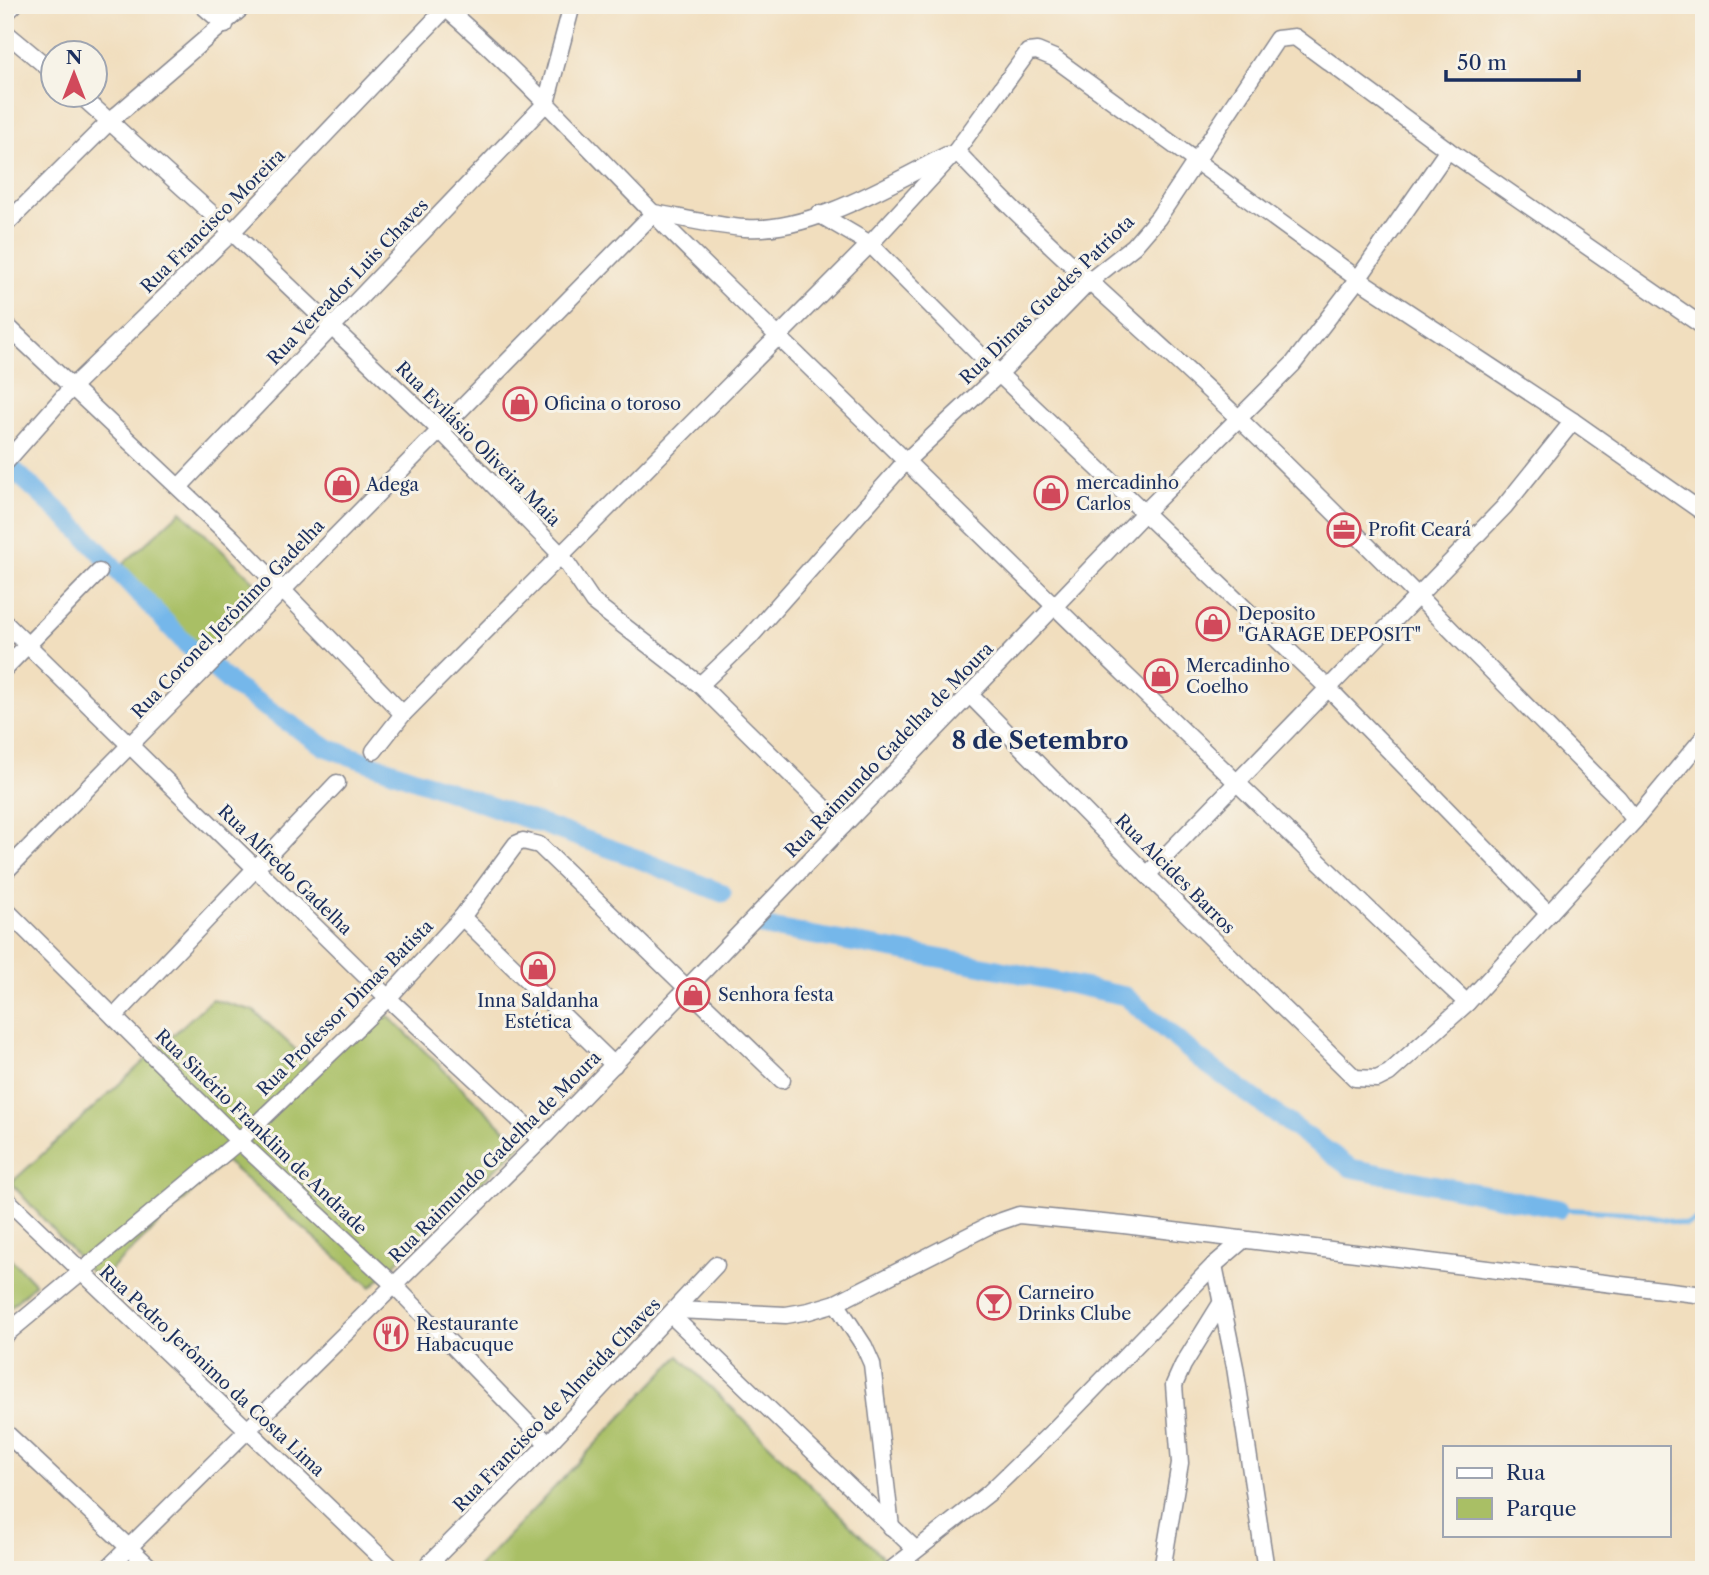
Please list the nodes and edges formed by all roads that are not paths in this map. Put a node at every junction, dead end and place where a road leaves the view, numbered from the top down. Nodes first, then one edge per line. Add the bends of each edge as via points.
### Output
1 (13, 5) edge
2 (202, 5) edge
3 (245, 5) edge
4 (572, 5) edge
5 (445, 6) edge
6 (5, 14) edge
7 (225, 24) junction
8 (5, 32) edge
9 (38, 59) edge
10 (546, 103) junction
11 (95, 108) edge
12 (110, 121) junction
13 (1448, 150) junction
14 (956, 151) junction
15 (1195, 158) junction
16 (654, 213) junction
17 (820, 214) junction
18 (5, 225) edge
19 (232, 232) junction
20 (870, 244) junction
21 (1091, 279) junction
22 (1358, 279) junction
23 (5, 324) edge
24 (332, 327) junction
25 (1704, 327) edge
26 (778, 334) junction
27 (999, 374) junction
28 (73, 386) junction
29 (1238, 417) junction
30 (1573, 421) junction
31 (440, 430) junction
32 (906, 461) junction
33 (5, 463) edge
34 (179, 488) junction
35 (1145, 512) junction
36 (1704, 513) edge
37 (562, 556) junction
38 (99, 572) dead end
39 (283, 590) junction
40 (1417, 598) junction
41 (1056, 605) junction
42 (5, 622) edge
43 (27, 645) junction
44 (5, 668) edge
45 (699, 685) junction
46 (1328, 688) junction
47 (970, 695) junction
48 (403, 714) junction
49 (1704, 737) edge
50 (131, 746) junction
51 (374, 751) dead end
52 (337, 783) dead end
53 (1235, 783) junction
54 (1635, 820) junction
55 (843, 826) junction
56 (256, 868) junction
57 (5, 873) edge
58 (1147, 875) junction
59 (5, 909) edge
60 (1549, 914) junction
61 (462, 916) junction
62 (687, 987) junction
63 (388, 998) junction
64 (1467, 1003) junction
65 (114, 1017) junction
66 (614, 1065) junction
67 (782, 1080) dead end
68 (541, 1140) junction
69 (239, 1141) junction
70 (5, 1198) edge
71 (1242, 1241) junction
72 (716, 1265) dead end
73 (1214, 1265) junction
74 (82, 1274) junction
75 (394, 1285) junction
76 (1704, 1295) edge
77 (1222, 1302) junction
78 (836, 1303) junction
79 (673, 1313) junction
80 (5, 1335) edge
81 (249, 1430) junction
82 (5, 1432) edge
83 (548, 1444) junction
84 (891, 1527) junction
85 (129, 1546) junction
86 (915, 1549) junction
87 (106, 1570) edge
88 (153, 1570) edge
89 (394, 1570) edge
90 (423, 1570) edge
91 (891, 1570) edge
92 (1162, 1570) edge
93 (1266, 1570) edge

1 - 6 street
2 - 7 street
3 - 7 street
4 - 10 street
5 - 10 street
5 - 19 street, Rua Francisco Moreira
7 - 12 street
8 - 9 street
10 - 16 street
10 - 24 street, Rua Vereador Luis Chaves
11 - 12 street, Rua Evilásio Oliveira Maia
12 - 18 street
12 - 19 street, Rua Evilásio Oliveira Maia
13 - 15 street, Rua Dimas Guedes Patriota via 1295,37 1285,36 1271,44
13 - 22 street, Rua Raimundo Gadelha de Moura
13 - 25 street
14 - 15 street via 1023,56 1037,51 1054,58
14 - 17 street
14 - 20 street
14 - 21 street via 1036,234
15 - 21 street, Rua Dimas Guedes Patriota via 1134,246
15 - 22 street
16 - 17 street via 746,229
16 - 26 street
16 - 31 street, Rua Coronel Jerônimo Gadelha
17 - 20 street
19 - 24 street, Rua Evilásio Oliveira Maia
19 - 28 street, Rua Francisco Moreira
20 - 26 street
20 - 27 street
21 - 27 street, Rua Dimas Guedes Patriota
21 - 29 street
22 - 29 street, Rua Raimundo Gadelha de Moura via 1293,364
22 - 30 street
23 - 28 street
24 - 31 street, Rua Evilásio Oliveira Maia
24 - 34 street, Rua Vereador Luis Chaves
26 - 32 street
26 - 37 street
27 - 32 street, Rua Dimas Guedes Patriota
27 - 35 street
28 - 33 street, Rua Francisco Moreira
28 - 34 street
29 - 35 street, Rua Raimundo Gadelha de Moura
29 - 40 street
30 - 36 street
30 - 40 street via 1504,506
31 - 37 street, Rua Evilásio Oliveira Maia
31 - 39 street, Rua Coronel Jerônimo Gadelha
32 - 41 street
32 - 45 street, Rua Dimas Guedes Patriota via 749,638
34 - 39 street
35 - 41 street, Rua Raimundo Gadelha de Moura
35 - 46 street
37 - 45 street, Rua Evilásio Oliveira Maia via 593,601
37 - 48 street
38 - 43 street
39 - 48 street
39 - 50 street, Rua Coronel Jerônimo Gadelha
40 - 46 street
40 - 54 street
41 - 47 street, Rua Raimundo Gadelha de Moura
41 - 53 street
42 - 43 street, Rua Alfredo Gadelha
43 - 44 street
43 - 50 street, Rua Alfredo Gadelha
45 - 55 street, Rua Evilásio Oliveira Maia
46 - 53 street
46 - 60 street
47 - 55 street, Rua Raimundo Gadelha de Moura
47 - 58 street, Rua Alcides Barros
48 - 51 street
49 - 54 street
50 - 56 street, Rua Alfredo Gadelha
50 - 57 street, Rua Coronel Jerônimo Gadelha
52 - 56 street
53 - 58 street
53 - 64 street
54 - 60 street
55 - 62 street, Rua Raimundo Gadelha de Moura
56 - 63 street, Rua Alfredo Gadelha
56 - 65 street
58 - 64 street, Rua Alcides Barros via 1355,1078 1366,1080 1389,1073
59 - 65 street, Rua Sinério Franklim de Andrade
60 - 64 street
61 - 62 street, Rua Professor Dimas Batista via 516,844 531,841
61 - 63 street, Rua Professor Dimas Batista
61 - 66 street
62 - 66 street, Rua Raimundo Gadelha de Moura
62 - 67 street
63 - 68 street, Rua Alfredo Gadelha
63 - 69 street, Rua Professor Dimas Batista
65 - 69 street, Rua Sinério Franklim de Andrade
66 - 68 street, Rua Raimundo Gadelha de Moura
68 - 75 street, Rua Raimundo Gadelha de Moura
69 - 74 street, Rua Professor Dimas Batista
69 - 75 street, Rua Sinério Franklim de Andrade
70 - 74 street, Rua Pedro Jerônimo da Costa Lima
71 - 73 street
71 - 76 street
71 - 78 street via 1019,1215 990,1224
72 - 79 street, Rua Francisco de Almeida Chaves
73 - 77 street
73 - 86 street via 989,1493
74 - 80 street, Rua Professor Dimas Batista
74 - 81 street, Rua Pedro Jerônimo da Costa Lima
75 - 81 street, Rua Raimundo Gadelha de Moura
75 - 83 street, Rua Sinério Franklim de Andrade
77 - 92 street via 1174,1385 1180,1463
77 - 93 street
78 - 79 street via 786,1315
78 - 84 street via 872,1364
79 - 83 street, Rua Francisco de Almeida Chaves
79 - 84 street
81 - 85 street, Rua Raimundo Gadelha de Moura
81 - 89 street, Rua Pedro Jerônimo da Costa Lima
82 - 85 street
83 - 90 street, Rua Francisco de Almeida Chaves
84 - 86 street
85 - 87 street, Rua Raimundo Gadelha de Moura
85 - 88 street
86 - 91 street

